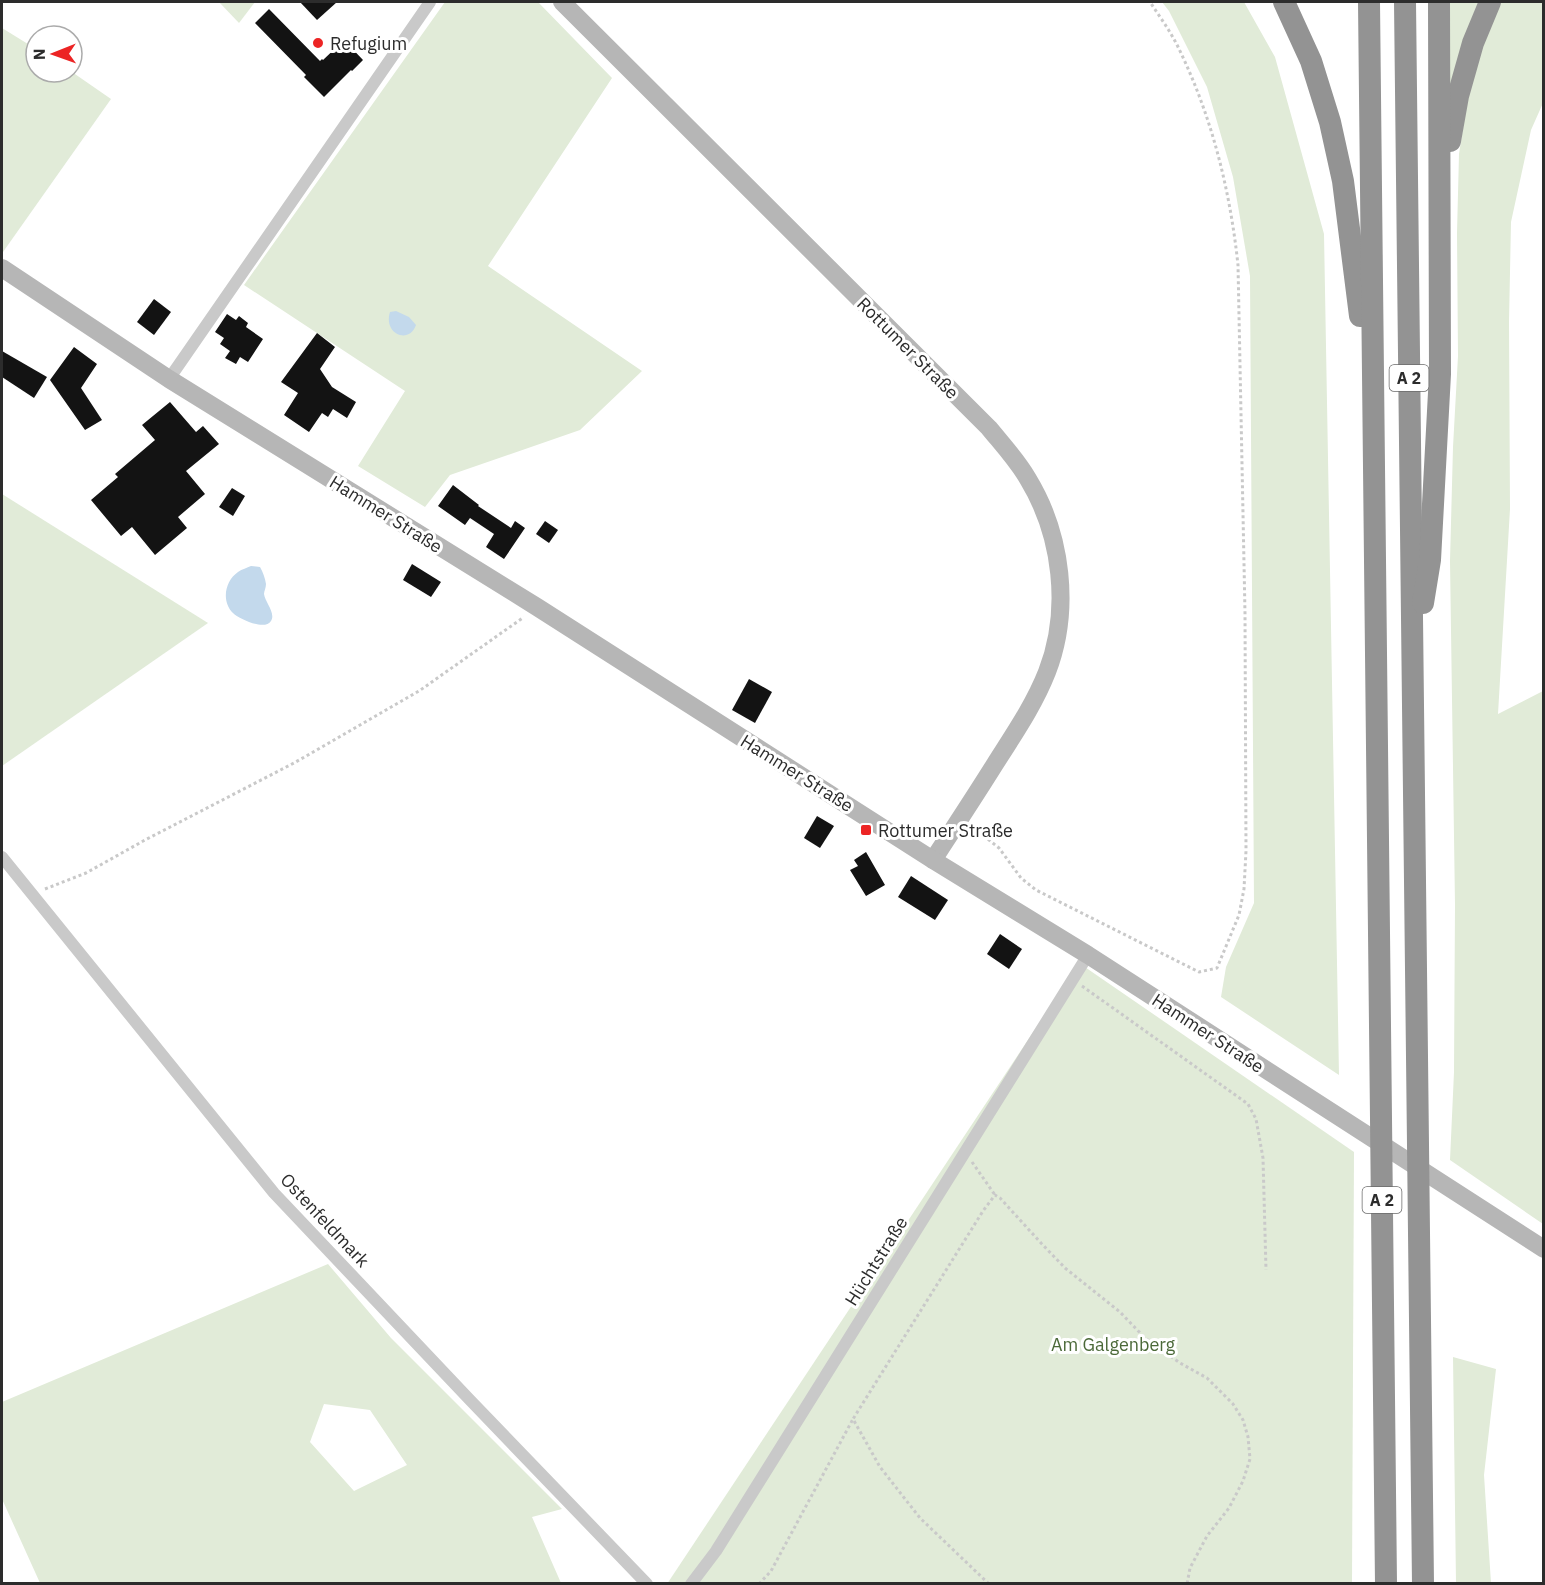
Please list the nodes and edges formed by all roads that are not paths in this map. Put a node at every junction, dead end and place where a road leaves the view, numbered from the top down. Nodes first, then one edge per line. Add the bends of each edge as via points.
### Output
1 (430, 2) edge
2 (562, 2) edge
3 (1284, 2) edge
4 (1369, 2) edge
5 (1405, 2) edge
6 (1438, 2) edge
7 (1490, 2) edge
8 (1439, 205) junction
9 (2, 268) edge
10 (170, 379) junction
11 (1373, 426) junction
12 (1413, 667) junction
13 (2, 857) edge
14 (933, 860) junction
15 (1088, 955) junction
16 (1544, 1249) edge
17 (647, 1584) edge
18 (691, 1584) edge
19 (1386, 1584) edge
20 (1424, 1584) edge

1 - 10 street
2 - 14 main road, Rottumer Straße via 989,428 1028,478 1042,504 1059,570 1056,643 1047,673 1023,720
3 - 11 highway via 1311,61 1343,181
4 - 11 highway, A 2
5 - 12 highway, A 2
6 - 8 highway
7 - 8 highway via 1458,96
8 - 12 highway via 1440,374 1434,489 1430,560
9 - 10 main road, Hammer Straße
10 - 14 main road, Hammer Straße
11 - 19 highway, A 2
12 - 20 highway, A 2
13 - 17 street, Ostenfeldmark via 274,1193
14 - 15 main road, Hammer Straße
15 - 16 main road, Hammer Straße
15 - 18 street, Hüchtstraße via 716,1551

